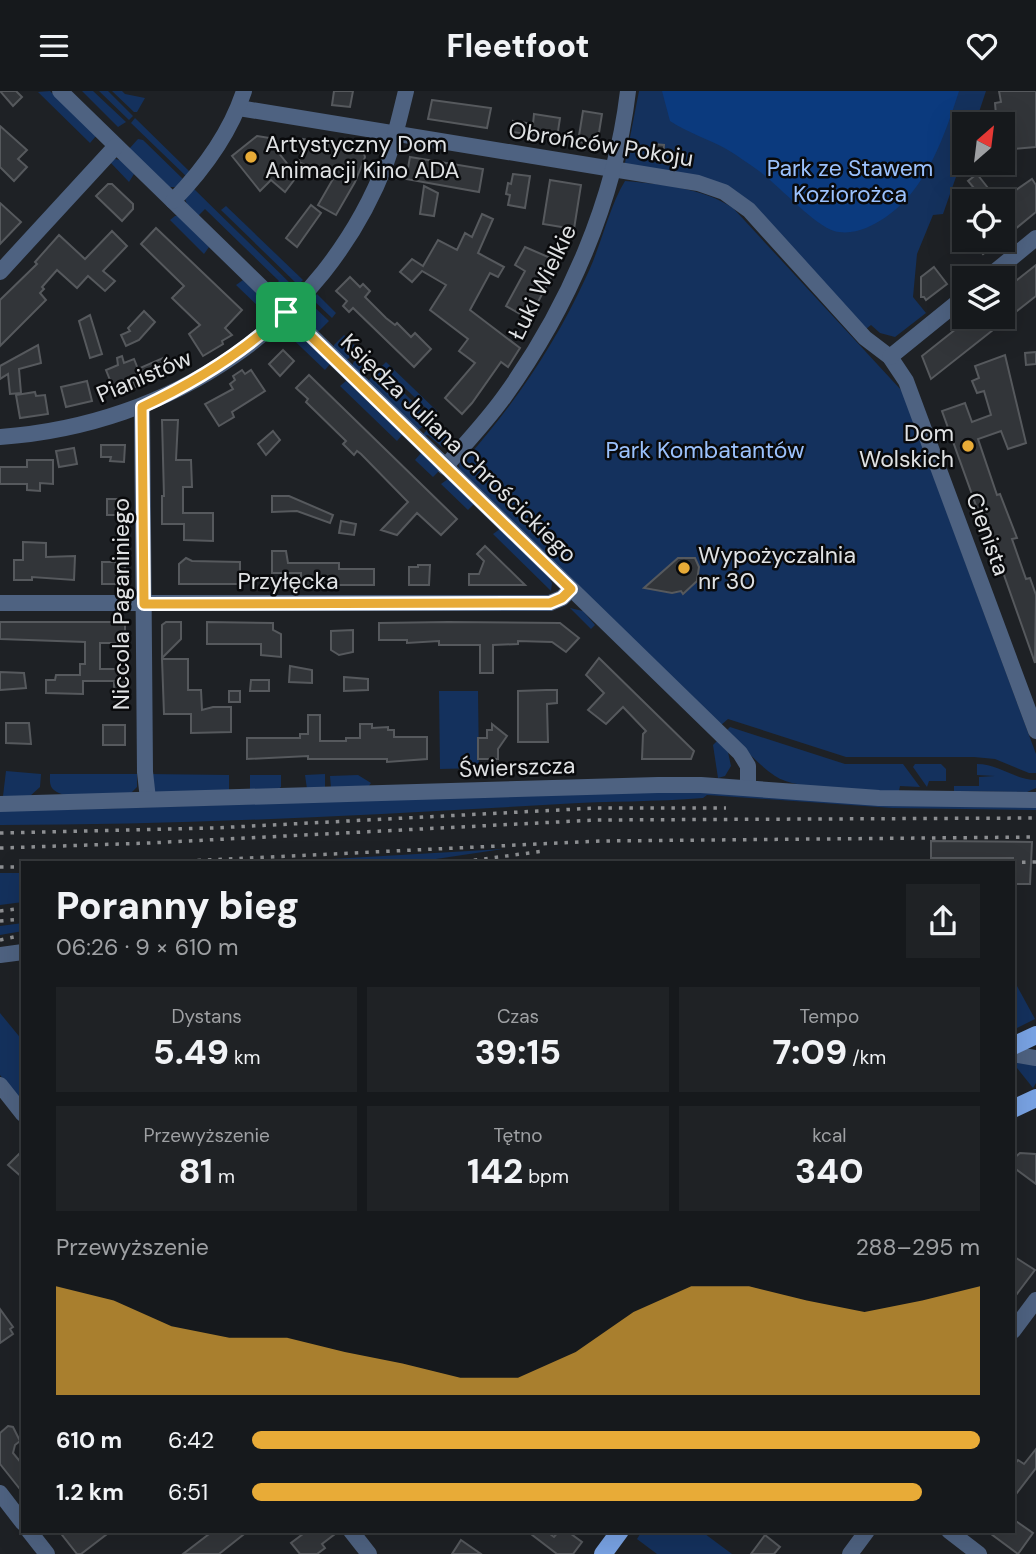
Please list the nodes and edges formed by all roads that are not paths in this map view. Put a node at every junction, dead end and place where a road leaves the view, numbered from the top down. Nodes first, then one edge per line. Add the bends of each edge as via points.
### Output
1 (60, 91) edge
2 (244, 91) edge
3 (406, 91) edge
4 (628, 91) edge
5 (239, 109) junction
6 (396, 134) junction
7 (116, 146) junction
8 (613, 169) junction
9 (173, 201) junction
10 (1036, 238) edge
11 (1002, 266) edge
12 (0, 272) edge
13 (952, 307) edge
14 (286, 312) junction
15 (890, 357) junction
16 (142, 407) junction
17 (0, 437) edge
18 (445, 467) junction
19 (571, 589) junction
20 (0, 603) edge
21 (144, 604) junction
22 (1036, 731) edge
23 (748, 788) junction
24 (148, 799) junction
25 (1036, 800) edge
26 (0, 804) edge
27 (21, 952) edge
28 (0, 955) edge
29 (1036, 1035) edge
30 (1015, 1045) edge
31 (1015, 1053) edge
32 (1036, 1058) edge
33 (0, 1085) edge
34 (1036, 1098) edge
35 (1015, 1108) edge
36 (21, 1111) edge
37 (1036, 1300) edge
38 (1015, 1328) edge
39 (0, 1493) edge
40 (21, 1520) edge
41 (31, 1533) edge
42 (353, 1533) edge
43 (619, 1533) edge
44 (866, 1533) edge
45 (952, 1533) edge
46 (47, 1554) edge
47 (369, 1554) edge
48 (603, 1554) edge
49 (850, 1554) edge
50 (979, 1554) edge

1 - 7 street, Księdza Juliana Chrościckiego
2 - 5 street
3 - 6 street, Pianistów
4 - 8 street, Łuki Wielkie
5 - 6 street, Obrońców Pokoju
5 - 9 street via 213,155
6 - 8 street, Obrońców Pokoju
6 - 14 street, Pianistów via 353,229
7 - 9 street, Księdza Juliana Chrościckiego
7 - 12 street
8 - 15 street, Obrońców Pokoju via 698,183 724,192 762,223 865,338
8 - 18 street, Łuki Wielkie via 583,257 544,335 503,398
9 - 14 street, Księdza Juliana Chrościckiego
10 - 11 street
13 - 15 street
14 - 16 street, Pianistów via 230,360
14 - 18 street, Księdza Juliana Chrościckiego
15 - 22 street, Cienista via 918,406
16 - 17 street, Pianistów via 66,429
16 - 21 street, Niccola Paganiniego
18 - 19 street, Księdza Juliana Chrościckiego
19 - 21 street, Przyłęcka via 550,603
19 - 23 street, Księdza Juliana Chrościckiego via 744,758
20 - 21 street, Przyłęcka
21 - 24 street, Niccola Paganiniego
23 - 24 street, Świerszcza via 658,785
23 - 25 street, Świerszcza via 879,797
24 - 26 street, Świerszcza
27 - 28 street
29 - 30 main road
31 - 32 street
33 - 36 street
34 - 35 main road
37 - 38 street
39 - 40 street
41 - 46 street
42 - 47 street
43 - 48 main road
44 - 49 street
45 - 50 street

